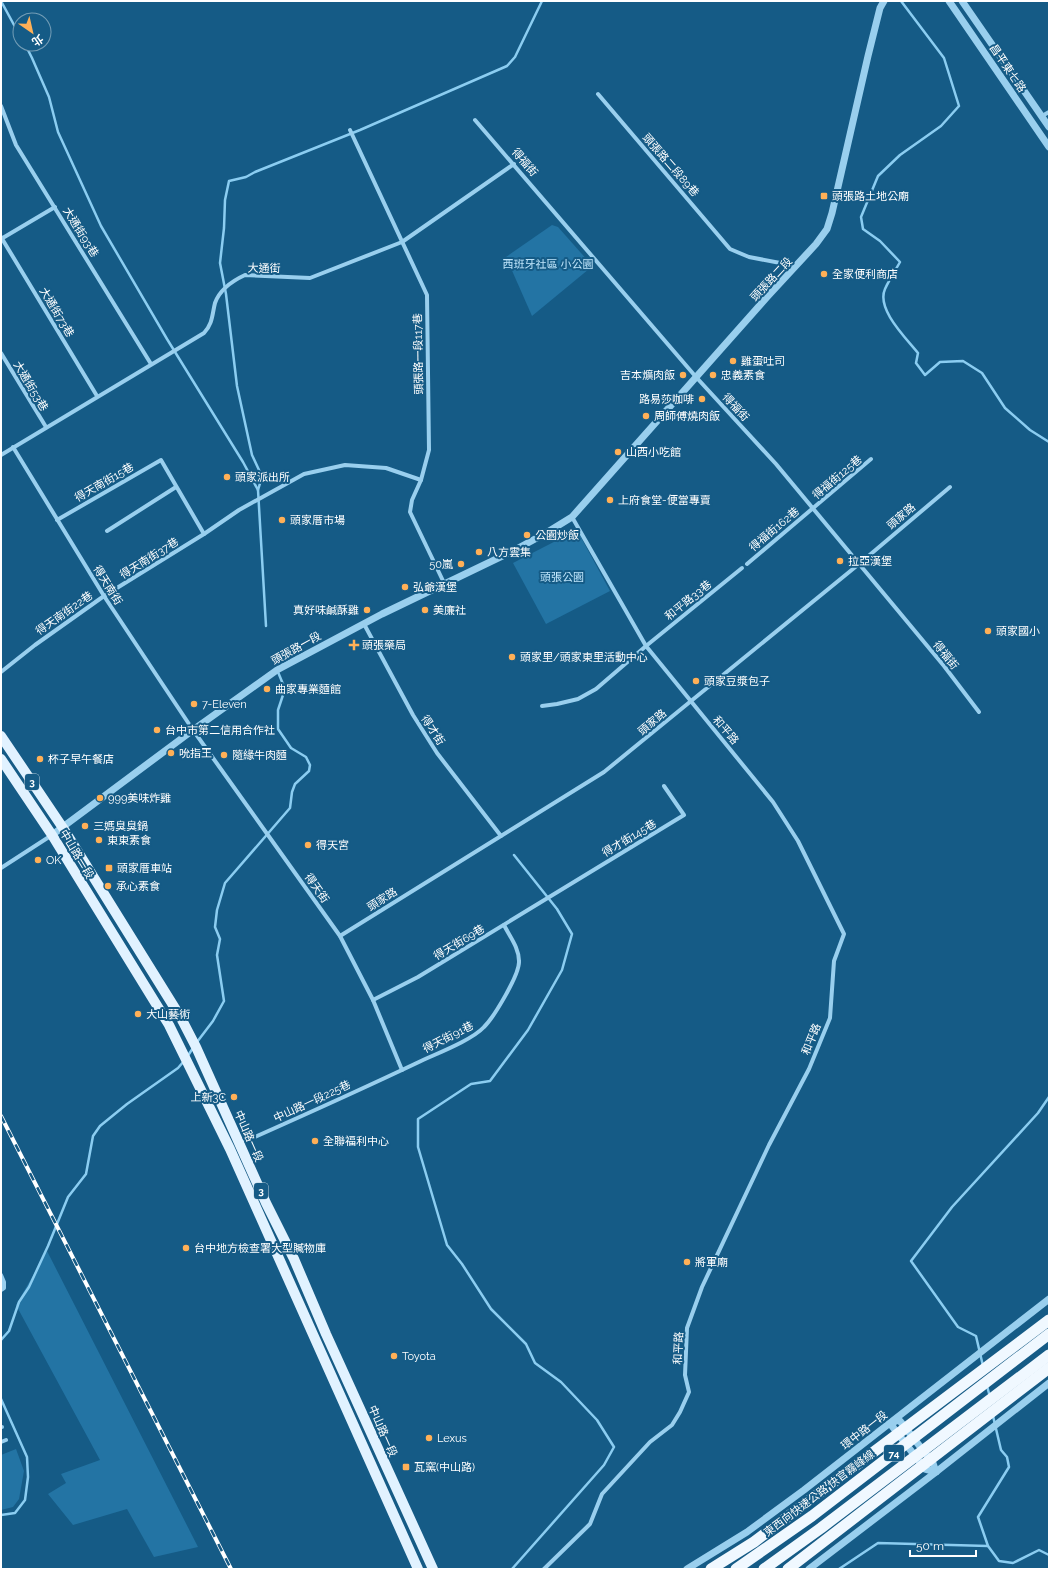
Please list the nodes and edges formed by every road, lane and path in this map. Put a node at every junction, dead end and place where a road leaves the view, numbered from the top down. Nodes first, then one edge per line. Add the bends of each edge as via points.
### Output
1 (884, 1) edge
2 (949, 1) edge
3 (962, 1) edge
4 (598, 94) dead end
5 (2, 109) edge
6 (1049, 112) edge
7 (1042, 116) junction
8 (475, 120) dead end
9 (1049, 127) edge
10 (350, 130) dead end
11 (1049, 147) edge
12 (514, 164) junction
13 (55, 207) junction
14 (1, 238) edge
15 (402, 242) junction
16 (797, 266) junction
17 (1, 353) edge
18 (151, 364) junction
19 (696, 377) junction
20 (97, 396) junction
21 (46, 427) junction
22 (13, 447) junction
23 (1, 455) edge
24 (871, 459) dead end
25 (421, 480) junction
26 (176, 487) junction
27 (950, 487) dead end
28 (814, 508) junction
29 (572, 517) junction
30 (57, 520) junction
31 (106, 531) dead end
32 (204, 534) junction
33 (747, 564) dead end
34 (859, 564) junction
35 (742, 568) dead end
36 (445, 585) junction
37 (104, 596) junction
38 (364, 624) junction
39 (646, 646) junction
40 (1, 672) edge
41 (690, 702) junction
42 (542, 706) dead end
43 (979, 712) dead end
44 (193, 730) junction
45 (1, 736) edge
46 (1, 759) edge
47 (664, 786) dead end
48 (63, 828) junction
49 (52, 835) junction
50 (500, 836) junction
51 (1, 868) edge
52 (552, 896) joint
53 (504, 925) junction
54 (340, 936) junction
55 (372, 1000) junction
56 (402, 1070) junction
57 (240, 1144) junction
58 (230, 1149) junction
59 (1, 1275) edge
60 (1, 1290) edge
61 (1049, 1299) edge
62 (1049, 1320) edge
63 (1049, 1334) edge
64 (1049, 1356) edge
65 (1049, 1368) edge
66 (1049, 1383) edge
67 (895, 1420) junction
68 (6, 1440) dead end
69 (1, 1442) edge
70 (936, 1472) junction
71 (418, 1569) edge
72 (433, 1569) edge
73 (544, 1569) edge
74 (687, 1569) edge
75 (711, 1569) edge
76 (736, 1569) edge
77 (764, 1569) edge
78 (788, 1569) edge
79 (809, 1569) edge

1 - 16 street, 頭張路二段 via 880,8 827,229
2 - 11 street, 昌平東七路
3 - 7 street, 昌平東七路
4 - 16 street, 頭張路二段89巷 via 730,248 749,257
5 - 13 street, 大通街93巷 via 16,145
6 - 7 street
7 - 9 street, 昌平東七路
8 - 12 street, 得福街
10 - 15 street, 頭張路一段117巷
12 - 15 street, 大通街
12 - 19 street, 得福街
13 - 14 street
13 - 18 street, 大通街93巷
14 - 20 street, 大通街73巷
15 - 18 street, 大通街 via 310,278 245,275 225,287 220,294 215,304 213,319 204,333
15 - 25 street, 頭張路一段117巷 via 427,295 429,450
16 - 19 street, 頭張路二段
17 - 21 street, 大通街53巷
18 - 20 street, 大通街
19 - 28 street, 得福街
19 - 29 street, 頭張路二段
20 - 21 street, 大通街
21 - 22 street, 大通街
22 - 23 street, 大通街
22 - 30 street, 得天南街
24 - 28 street, 得福街125巷
25 - 32 street, 得天南街37巷 via 386,468 345,465 304,474 239,510
25 - 36 street, 頭張路一段117巷 via 412,500 410,512
26 - 30 street, 得天南街15巷 via 161,460
26 - 31 street
26 - 32 street
27 - 34 street, 頭家路
28 - 33 street, 得福街162巷
28 - 34 street, 得福街
29 - 36 street, 頭張路一段
29 - 39 street, 和平路
30 - 37 street, 得天南街
32 - 37 street, 得天南街37巷
34 - 41 street, 頭家路
34 - 43 street, 得福街
35 - 39 street, 和平路33巷
36 - 38 street, 頭張路一段
37 - 40 street, 得天南街22巷
37 - 44 street, 得天南街
38 - 44 street, 頭張路一段 via 277,670
38 - 50 street, 得才街 via 412,715
39 - 41 street, 和平路
39 - 42 street, 和平路33巷 via 596,689 578,699
41 - 50 street, 頭家路 via 604,772
41 - 73 street, 和平路 via 773,802 798,841 844,934 834,961 830,1018 809,1069 769,1145 702,1287 687,1328 685,1375 689,1392 680,1412 672,1425 650,1442 602,1494 590,1524
44 - 48 street, 頭張路一段
44 - 54 street, 得天街
45 - 48 main road, 中山路一段 / 3
46 - 49 main road, 中山路一段 / 3
47 - 52 street, 得才街145巷 via 684,815
48 - 49 street, 頭張路一段
48 - 57 main road, 中山路一段 / 3 via 180,1018
49 - 51 street
49 - 58 main road, 中山路一段 / 3 via 169,1026
50 - 54 street, 頭家路
52 - 53 street, 得天街69巷
53 - 55 street, 得天街69巷 via 418,977
53 - 56 street, 得天街91巷 via 517,950 520,963 493,1018 483,1029 462,1041
54 - 55 street, 得天街
55 - 56 street, 得天街
56 - 57 street, 中山路一段225巷
57 - 58 street, 中山路一段225巷
57 - 72 main road, 中山路一段 / 3
58 - 71 main road, 中山路一段 / 3
59 - 60 street via 4,1282 4,1288
61 - 67 street, 環中路一段
62 - 75 highway, bridge via 754,1542
63 - 76 highway, 東西向快速公路 快官霧峰線 / 74, bridge via 812,1516
64 - 77 highway, 74, bridge
65 - 78 highway, bridge
66 - 70 street
67 - 70 street via 892,1426 925,1469
67 - 74 street, 環中路一段 via 747,1532
68 - 69 street
70 - 79 street

